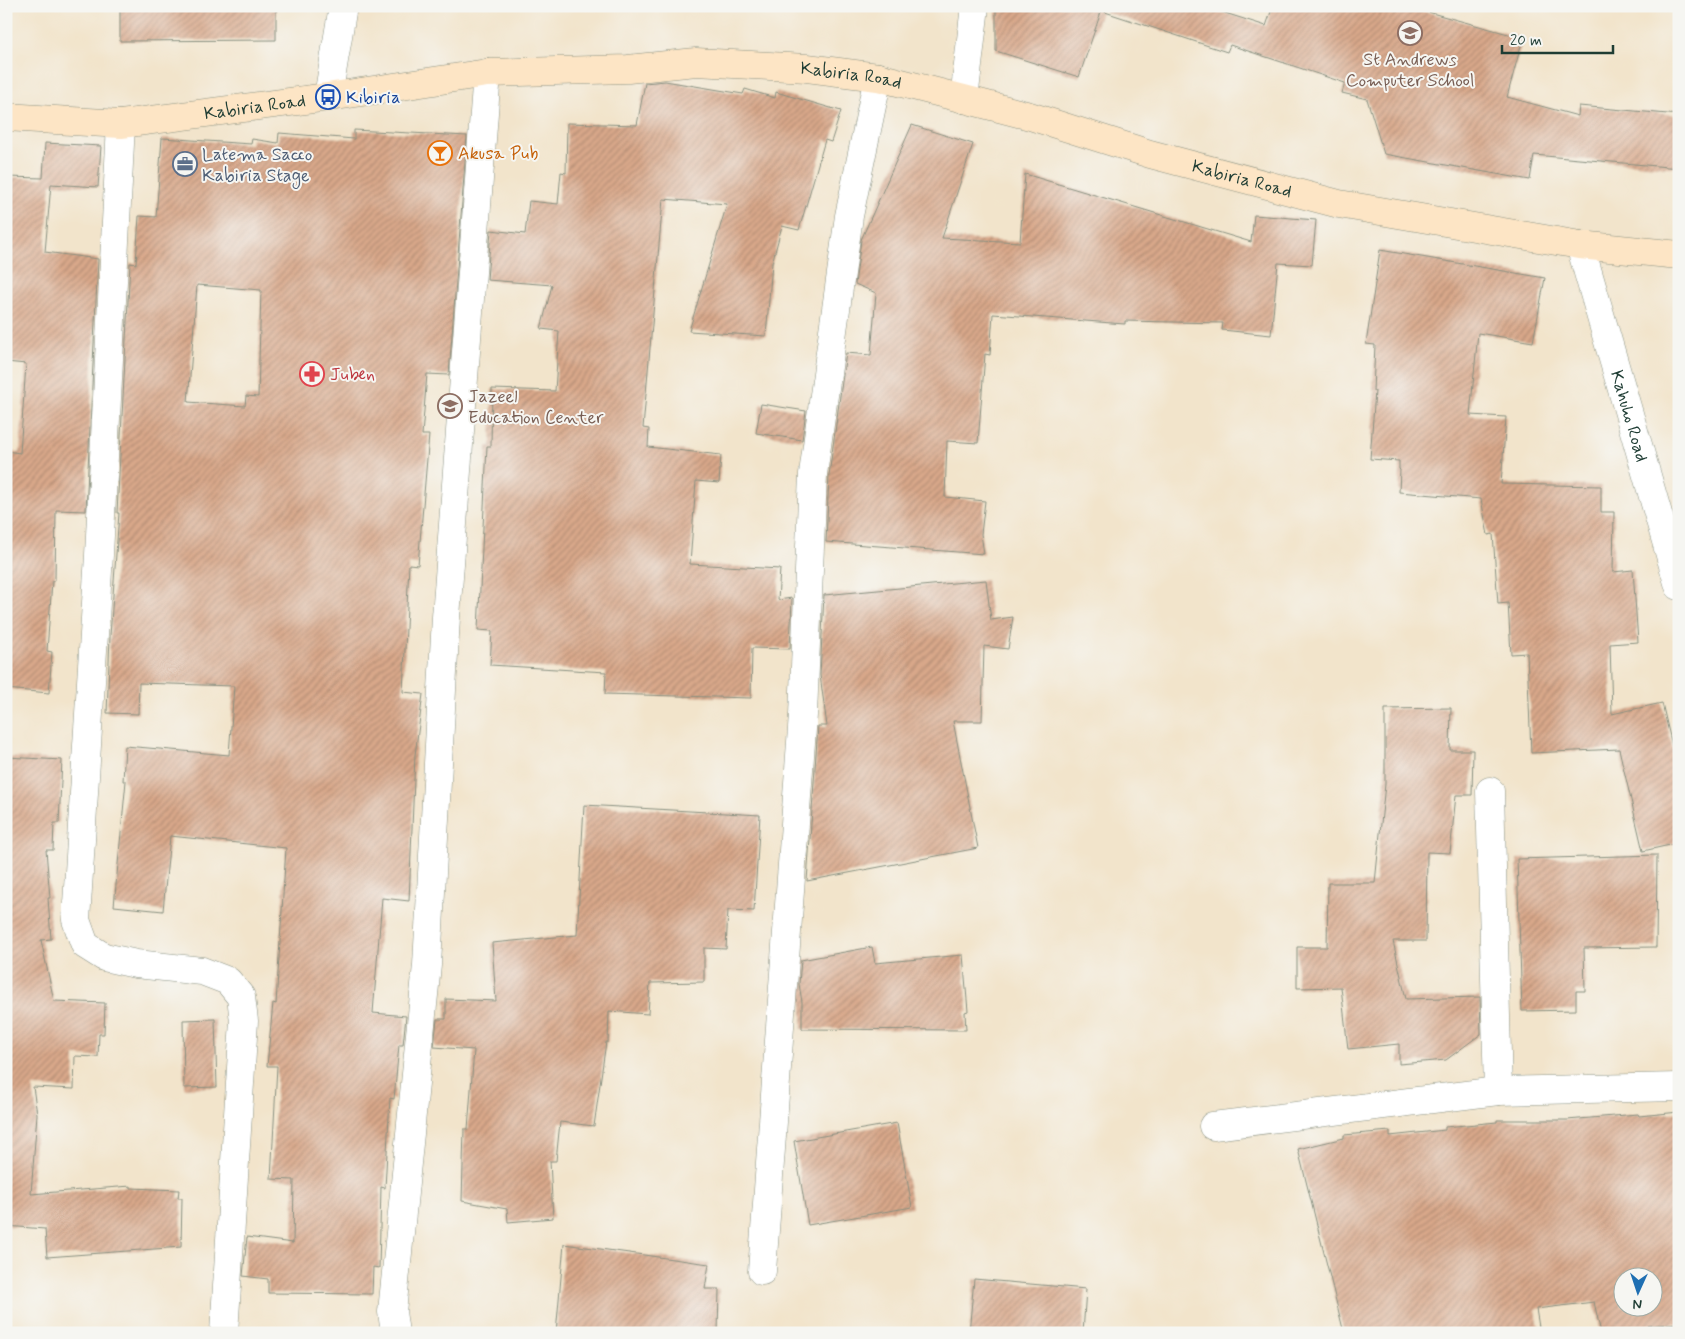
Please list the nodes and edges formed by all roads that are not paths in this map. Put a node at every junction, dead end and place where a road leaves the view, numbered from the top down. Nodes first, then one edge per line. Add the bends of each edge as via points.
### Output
1 (342, 6) edge
2 (975, 6) edge
3 (487, 73) junction
4 (878, 77) junction
5 (328, 97) junction
6 (964, 99) junction
7 (6, 117) edge
8 (121, 124) junction
9 (1580, 245) junction
10 (1679, 255) edge
11 (1679, 586) edge
12 (1490, 791) dead end
13 (1679, 1088) edge
14 (1498, 1091) junction
15 (1213, 1126) dead end
16 (762, 1271) dead end
17 (224, 1333) edge
18 (395, 1333) edge

1 - 5 street
2 - 6 street
3 - 4 main road, Kabiria Road via 628,69 696,62 807,68
3 - 5 main road, Kabiria Road
3 - 18 street via 447,607 428,965 392,1312
4 - 6 main road, Kabiria Road
4 - 16 street via 849,216 813,474 803,715
5 - 8 main road, Kabiria Road
6 - 9 main road, Kabiria Road via 1150,154 1339,204
7 - 8 main road, Kabiria Road
8 - 17 street via 76,920 85,945 104,957 202,971 228,981 241,997 244,1022
9 - 10 main road, Kabiria Road
9 - 11 street, Kahuho Road
12 - 14 street
13 - 14 street
14 - 15 street

